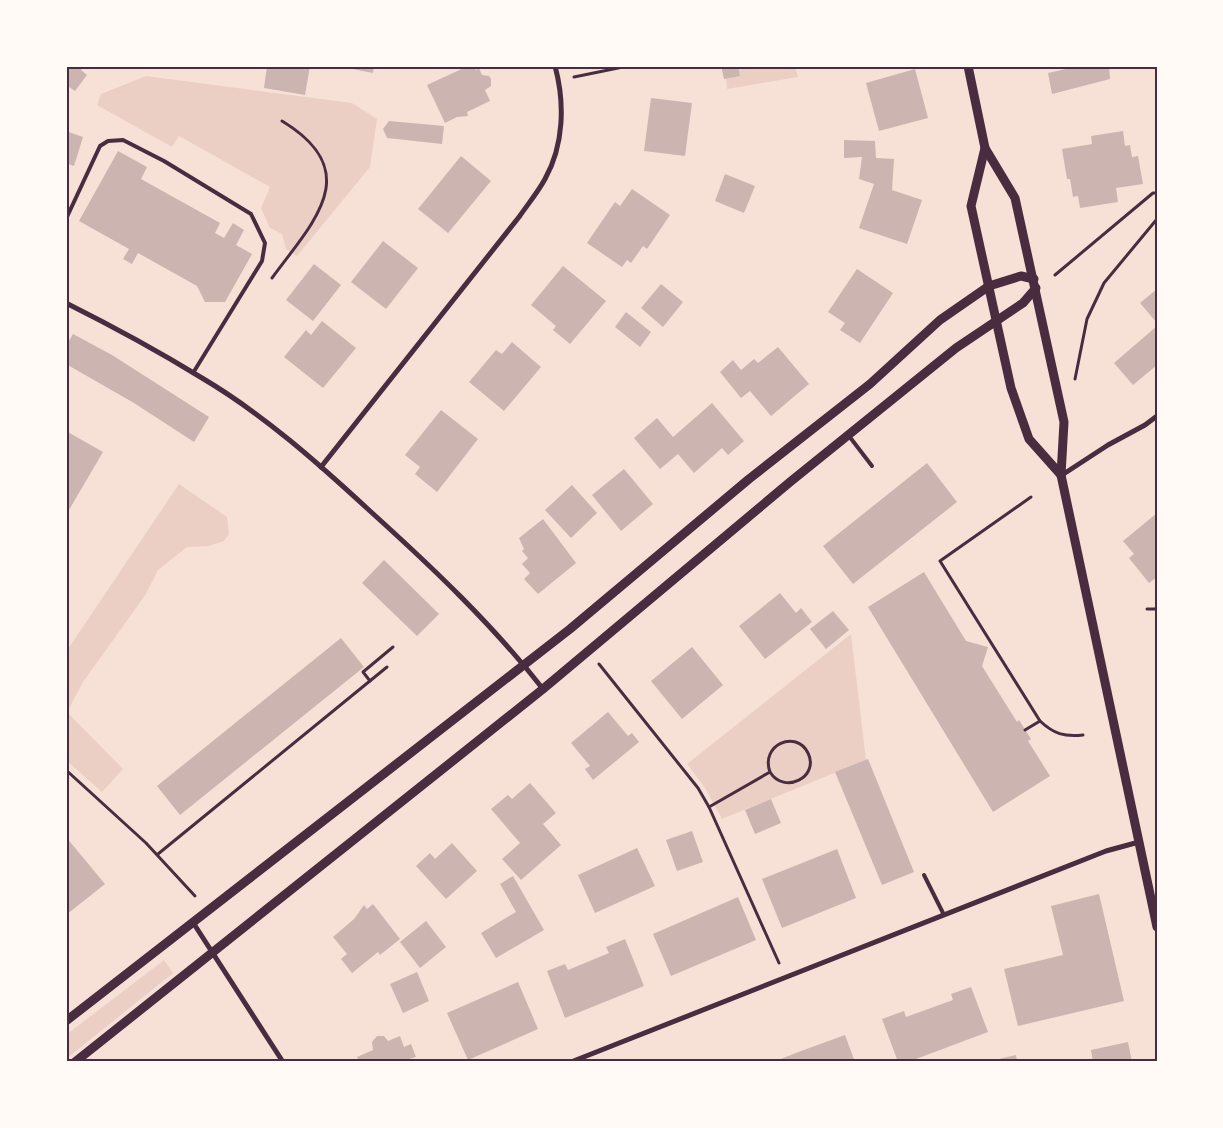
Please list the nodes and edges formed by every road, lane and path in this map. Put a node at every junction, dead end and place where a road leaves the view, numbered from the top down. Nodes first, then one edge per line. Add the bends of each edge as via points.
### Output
1 (555, 66) edge
2 (628, 66) edge
3 (968, 66) edge
4 (558, 80) junction
5 (984, 148) junction
6 (1157, 193) edge
7 (66, 219) edge
8 (1157, 219) edge
9 (1055, 275) dead end
10 (1035, 283) junction
11 (989, 286) junction
12 (66, 303) edge
13 (997, 321) junction
14 (193, 373) junction
15 (1074, 384) dead end
16 (1157, 416) edge
17 (848, 435) junction
18 (321, 466) junction
19 (872, 466) dead end
20 (1061, 475) junction
21 (1031, 497) dead end
22 (1157, 609) edge
23 (1147, 610) dead end
24 (393, 647) dead end
25 (594, 658) dead end
26 (525, 666) junction
27 (387, 667) dead end
28 (370, 681) junction
29 (544, 689) junction
30 (1040, 721) junction
31 (1025, 730) dead end
32 (1083, 735) dead end
33 (66, 770) edge
34 (770, 772) junction
35 (709, 806) junction
36 (1139, 842) junction
37 (158, 854) junction
38 (924, 875) dead end
39 (195, 896) dead end
40 (944, 915) junction
41 (194, 924) junction
42 (1157, 927) edge
43 (213, 952) junction
44 (786, 977) junction
45 (66, 1022) edge
46 (75, 1062) edge
47 (283, 1062) edge
48 (571, 1062) edge

1 - 4 street
2 - 4 path
3 - 5 street
4 - 18 street via 561,120 545,178 519,217
5 - 10 street via 1015,198
5 - 11 street via 971,206
6 - 9 path via 1153,193
7 - 14 lane via 100,146 115,139 164,160 251,214 265,243 262,261
8 - 15 path via 1104,283 1087,319
10 - 11 street via 1021,276
10 - 13 street via 1023,303
10 - 20 street via 1064,422
11 - 13 street
11 - 26 street via 940,320 870,384 749,479
12 - 14 street
13 - 17 street via 956,348
13 - 20 street via 1011,388 1029,439
14 - 18 street via 238,402
16 - 20 street
17 - 19 lane
17 - 29 street
18 - 26 street via 446,580
20 - 36 street
21 - 30 path via 940,561
22 - 23 path
24 - 28 path via 363,672
25 - 35 path
26 - 29 street
26 - 41 street
27 - 28 path
28 - 37 path
29 - 43 street
30 - 31 path
30 - 32 path via 1066,737
33 - 37 path
34 - 34 path via 778,781 796,782 810,769 807,751 800,744 782,742 769,756
34 - 35 path
35 - 44 path
36 - 40 street via 1106,851
36 - 42 street
37 - 39 path
38 - 40 lane
40 - 44 street
41 - 43 street
41 - 45 street
43 - 46 street
43 - 47 street
44 - 48 street

